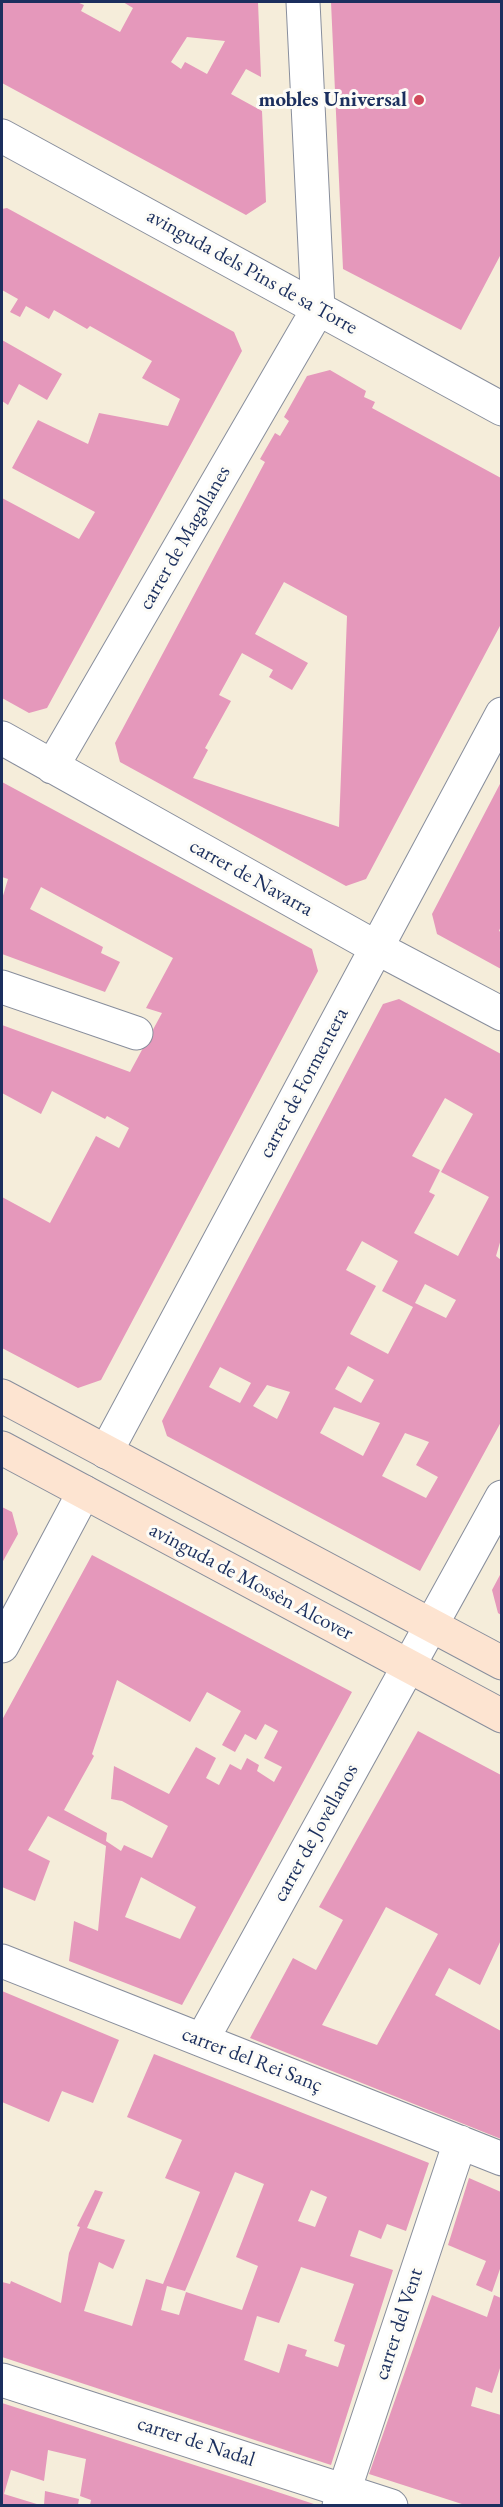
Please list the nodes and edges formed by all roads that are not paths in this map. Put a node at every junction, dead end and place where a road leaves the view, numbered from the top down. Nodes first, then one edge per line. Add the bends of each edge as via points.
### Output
1 (303, 2) edge
2 (2, 136) edge
3 (318, 309) junction
4 (501, 409) edge
5 (501, 714) edge
6 (2, 738) edge
7 (52, 767) junction
8 (377, 948) junction
9 (2, 987) edge
10 (501, 1014) edge
11 (135, 1033) dead end
12 (2, 1396) edge
13 (2, 1448) edge
14 (106, 1452) junction
15 (84, 1492) junction
16 (501, 1497) edge
17 (431, 1626) junction
18 (2, 1646) edge
19 (501, 1663) edge
20 (408, 1666) junction
21 (501, 1716) edge
22 (2, 1961) edge
23 (202, 2040) junction
24 (460, 2142) junction
25 (501, 2159) edge
26 (2, 2380) edge
27 (341, 2498) edge
28 (391, 2505) edge

1 - 3 street
2 - 3 street, avinguda dels Pins de sa Torre
3 - 4 street, avinguda dels Pins de sa Torre
3 - 7 street, carrer de Magallanes
5 - 8 street, carrer de Formentera
6 - 7 street, carrer de Navarra
7 - 8 street, carrer de Navarra
8 - 10 street, carrer de Navarra
8 - 14 street, carrer de Formentera
9 - 11 street
12 - 14 main road
13 - 15 main road, avinguda de Mossèn Alcover
14 - 17 main road
15 - 18 street
15 - 20 main road, avinguda de Mossèn Alcover
16 - 17 street, carrer de Jovellanos
17 - 19 main road
17 - 20 street, carrer de Jovellanos
20 - 21 main road, avinguda de Mossèn Alcover
20 - 23 street, carrer de Jovellanos
22 - 23 street, carrer del Rei Sanç
23 - 24 street, carrer del Rei Sanç
24 - 25 street, carrer del Rei Sanç
24 - 27 street, carrer del Vent
26 - 27 street, carrer de Nadal
27 - 28 street, carrer de Nadal

